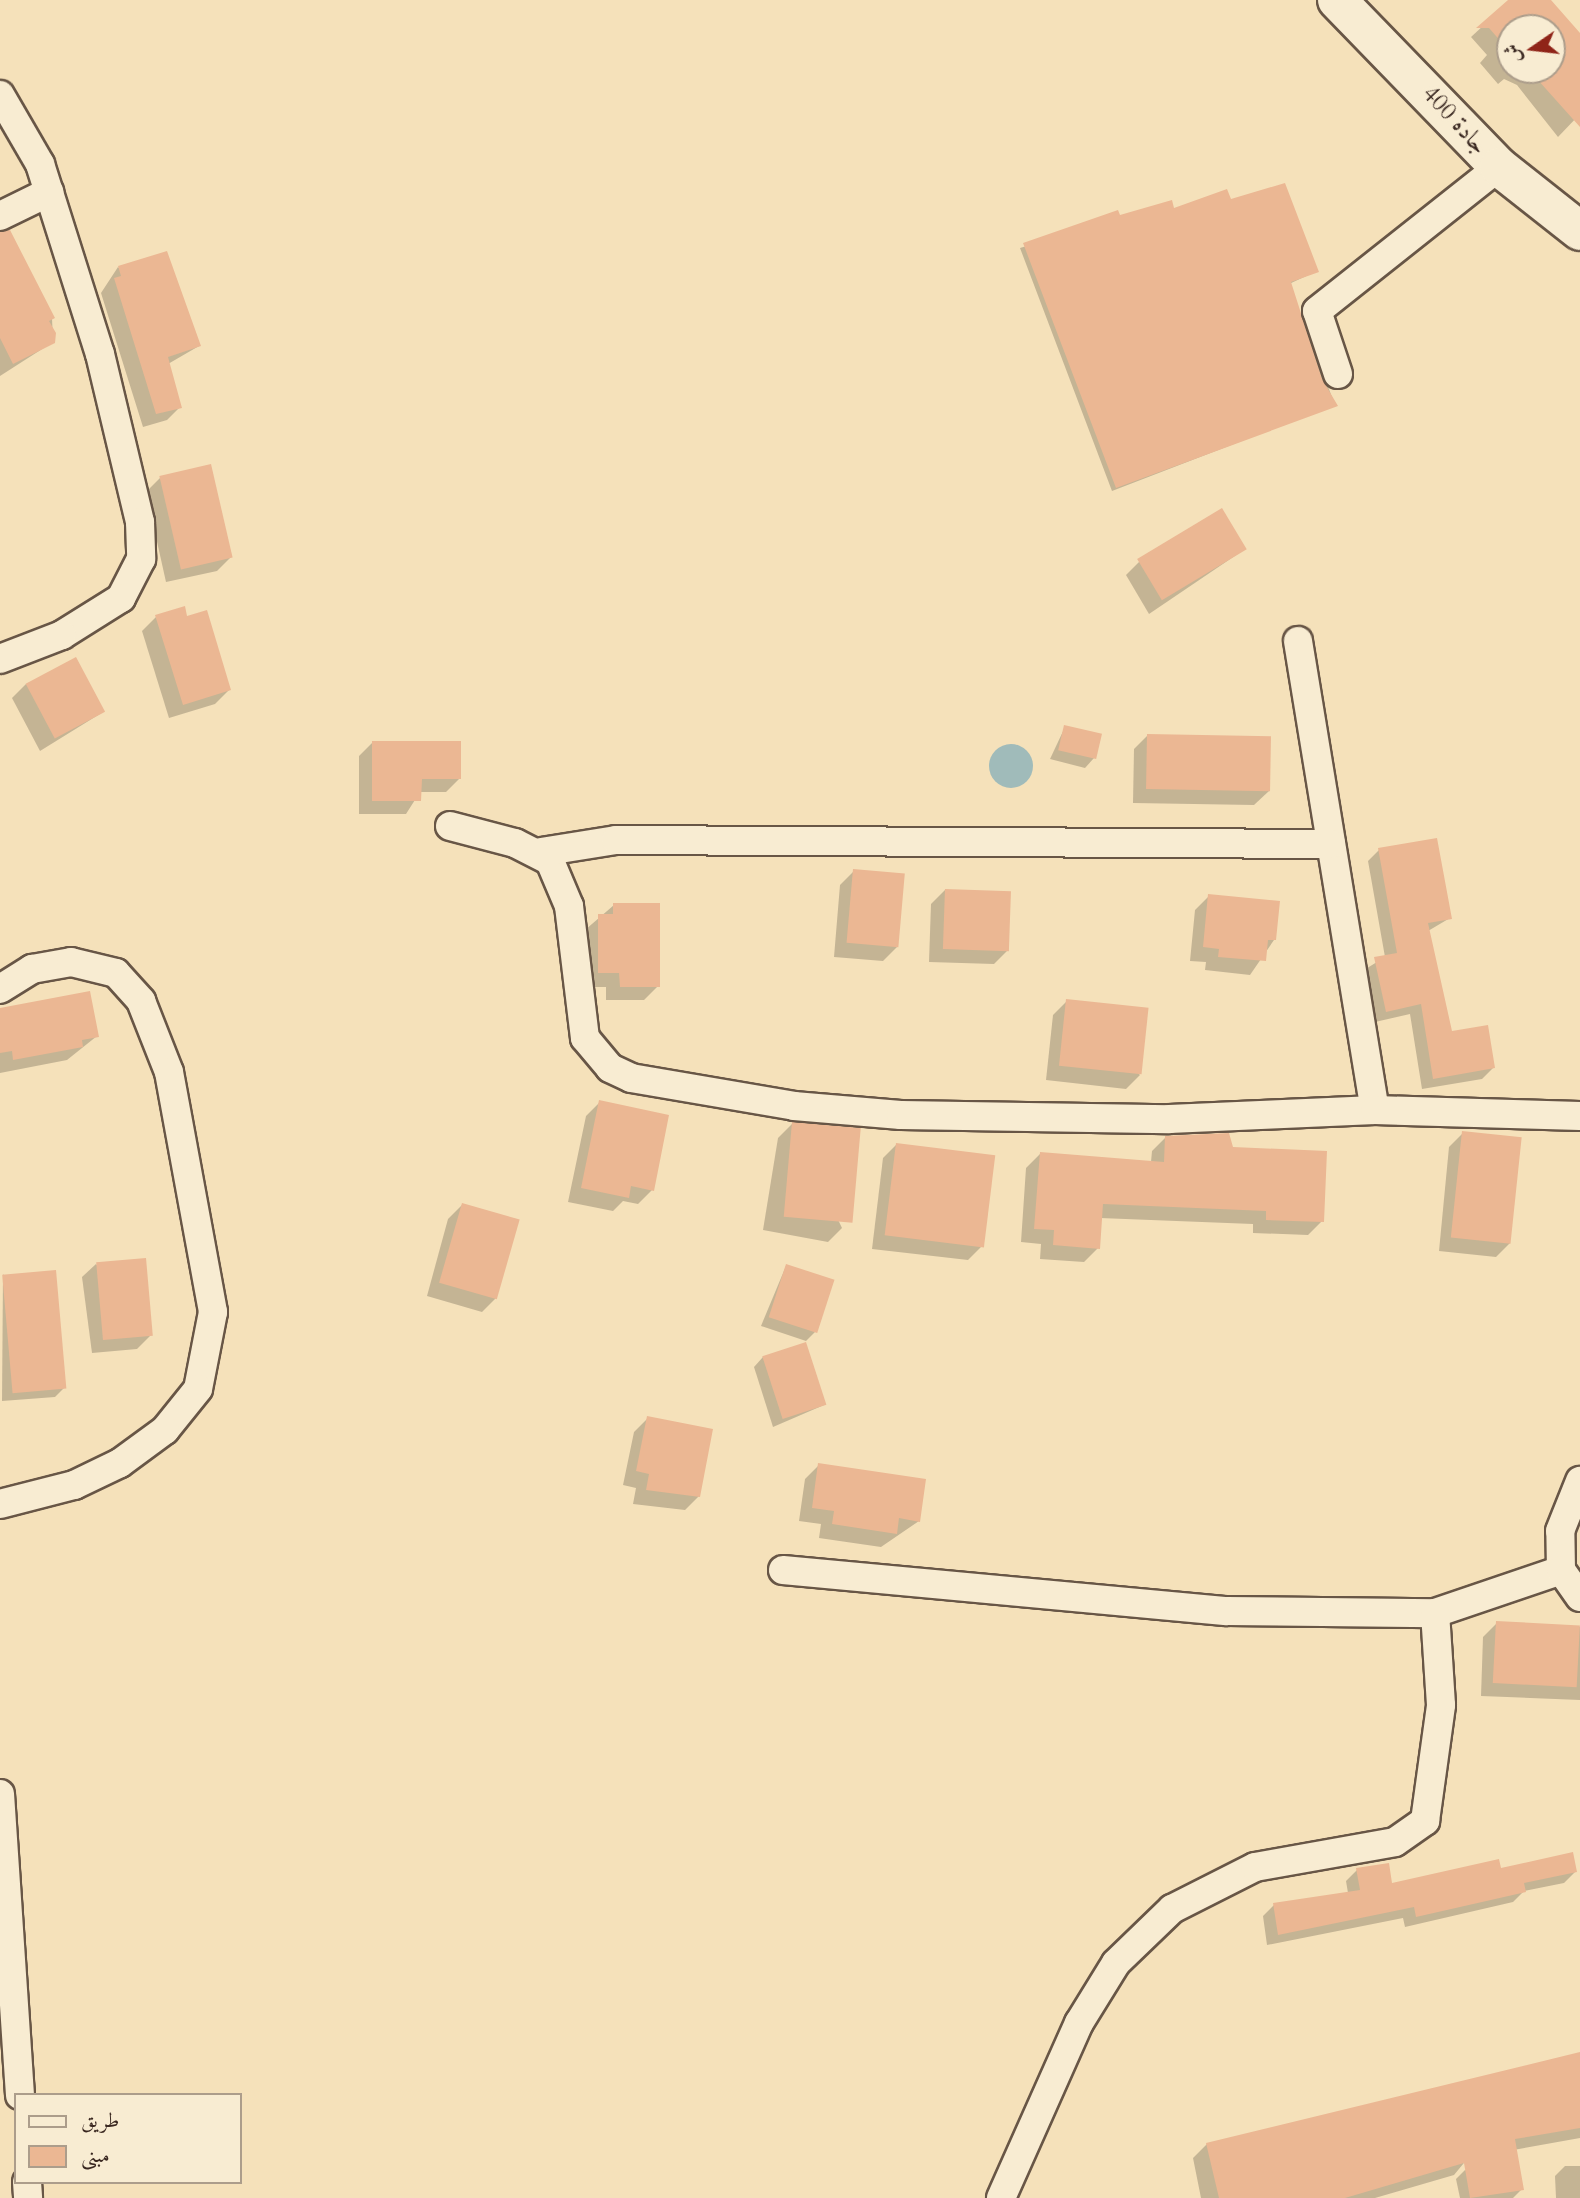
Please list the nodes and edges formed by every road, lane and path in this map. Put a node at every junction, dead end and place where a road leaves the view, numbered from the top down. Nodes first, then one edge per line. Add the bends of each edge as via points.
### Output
1 (1337, 0) edge
2 (0, 95) edge
3 (1499, 167) junction
4 (49, 192) junction
5 (0, 216) edge
6 (1580, 231) edge
7 (1338, 374) dead end
8 (1298, 642) dead end
9 (0, 659) edge
10 (450, 826) dead end
11 (1331, 844) junction
12 (541, 852) junction
13 (0, 989) edge
14 (1375, 1111) junction
15 (1580, 1116) edge
16 (1580, 1481) edge
17 (0, 1504) edge
18 (783, 1570) dead end
19 (1560, 1570) junction
20 (1580, 1597) edge
21 (1435, 1613) junction
22 (0, 1794) edge
23 (20, 2093) edge
24 (1001, 2198) edge

1 - 3 main road, جادة 400
2 - 4 street
3 - 6 main road, جادة 400
3 - 7 street via 1317,311
4 - 5 street
4 - 9 street via 122,440 141,559 121,598 62,635
8 - 11 street
10 - 12 street
11 - 12 street via 616,840
11 - 14 street
12 - 14 street via 557,871 569,906 585,1038 610,1068 631,1079 794,1106 901,1115 1169,1119
13 - 17 street via 32,969 71,962 116,973 142,1001 169,1072 213,1312 198,1389 165,1430 120,1463 74,1485
14 - 15 street
16 - 19 street via 1560,1531
18 - 21 street via 1227,1611
19 - 20 street
19 - 21 street
21 - 24 street via 1441,1705 1425,1821 1395,1842 1255,1867 1172,1909 1116,1963 1079,2023
22 - 23 street

